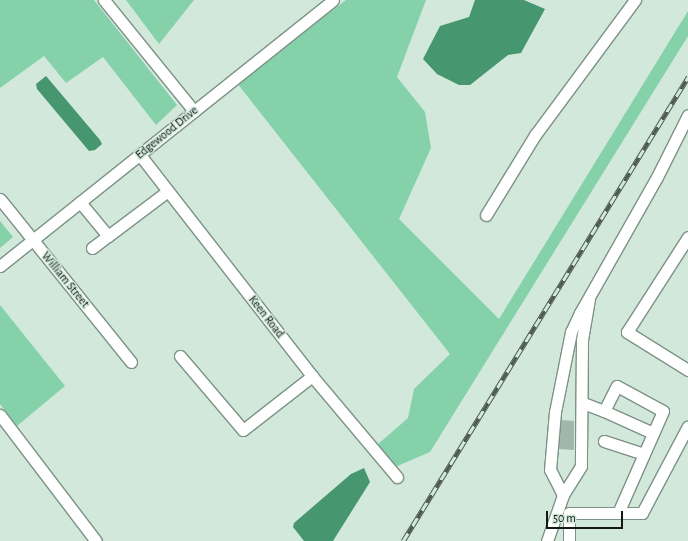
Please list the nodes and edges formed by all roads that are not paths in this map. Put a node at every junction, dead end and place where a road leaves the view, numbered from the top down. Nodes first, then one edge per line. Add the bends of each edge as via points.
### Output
1 (104, 0) edge
2 (333, 0) edge
3 (634, 0) edge
4 (194, 111) junction
5 (688, 115) edge
6 (140, 155) junction
7 (168, 191) junction
8 (0, 199) edge
9 (80, 202) junction
10 (486, 215) dead end
11 (108, 236) junction
12 (688, 237) edge
13 (33, 240) junction
14 (92, 248) dead end
15 (0, 266) edge
16 (589, 299) junction
17 (180, 356) dead end
18 (131, 362) dead end
19 (688, 370) edge
20 (312, 376) junction
21 (583, 403) junction
22 (604, 411) junction
23 (0, 415) edge
24 (688, 426) edge
25 (653, 433) junction
26 (604, 441) dead end
27 (644, 454) junction
28 (397, 477) dead end
29 (563, 496) junction
30 (569, 513) junction
31 (618, 513) junction
32 (96, 541) edge
33 (547, 541) edge
34 (569, 541) edge

1 - 4 street
2 - 4 street, Edgewood Drive
3 - 10 street via 535,135
4 - 6 street, Edgewood Drive
5 - 16 street
6 - 7 street, Keen Road
6 - 9 street, Edgewood Drive
7 - 11 street
7 - 20 street, Keen Road
8 - 13 street, William Street
9 - 11 street
9 - 13 street, Edgewood Drive
11 - 14 street
12 - 19 street via 627,332
13 - 15 street, Edgewood Drive
13 - 18 street, William Street
16 - 21 street via 582,340
16 - 29 street via 571,332 555,412 550,470
17 - 20 street via 243,430
20 - 28 street, Keen Road
21 - 22 street
21 - 29 street via 581,466
22 - 25 street
22 - 25 street via 617,386 663,411
23 - 32 street
24 - 31 street via 642,513
25 - 27 street
26 - 27 street
27 - 31 street
29 - 30 street
29 - 33 street
30 - 31 street
30 - 34 street

